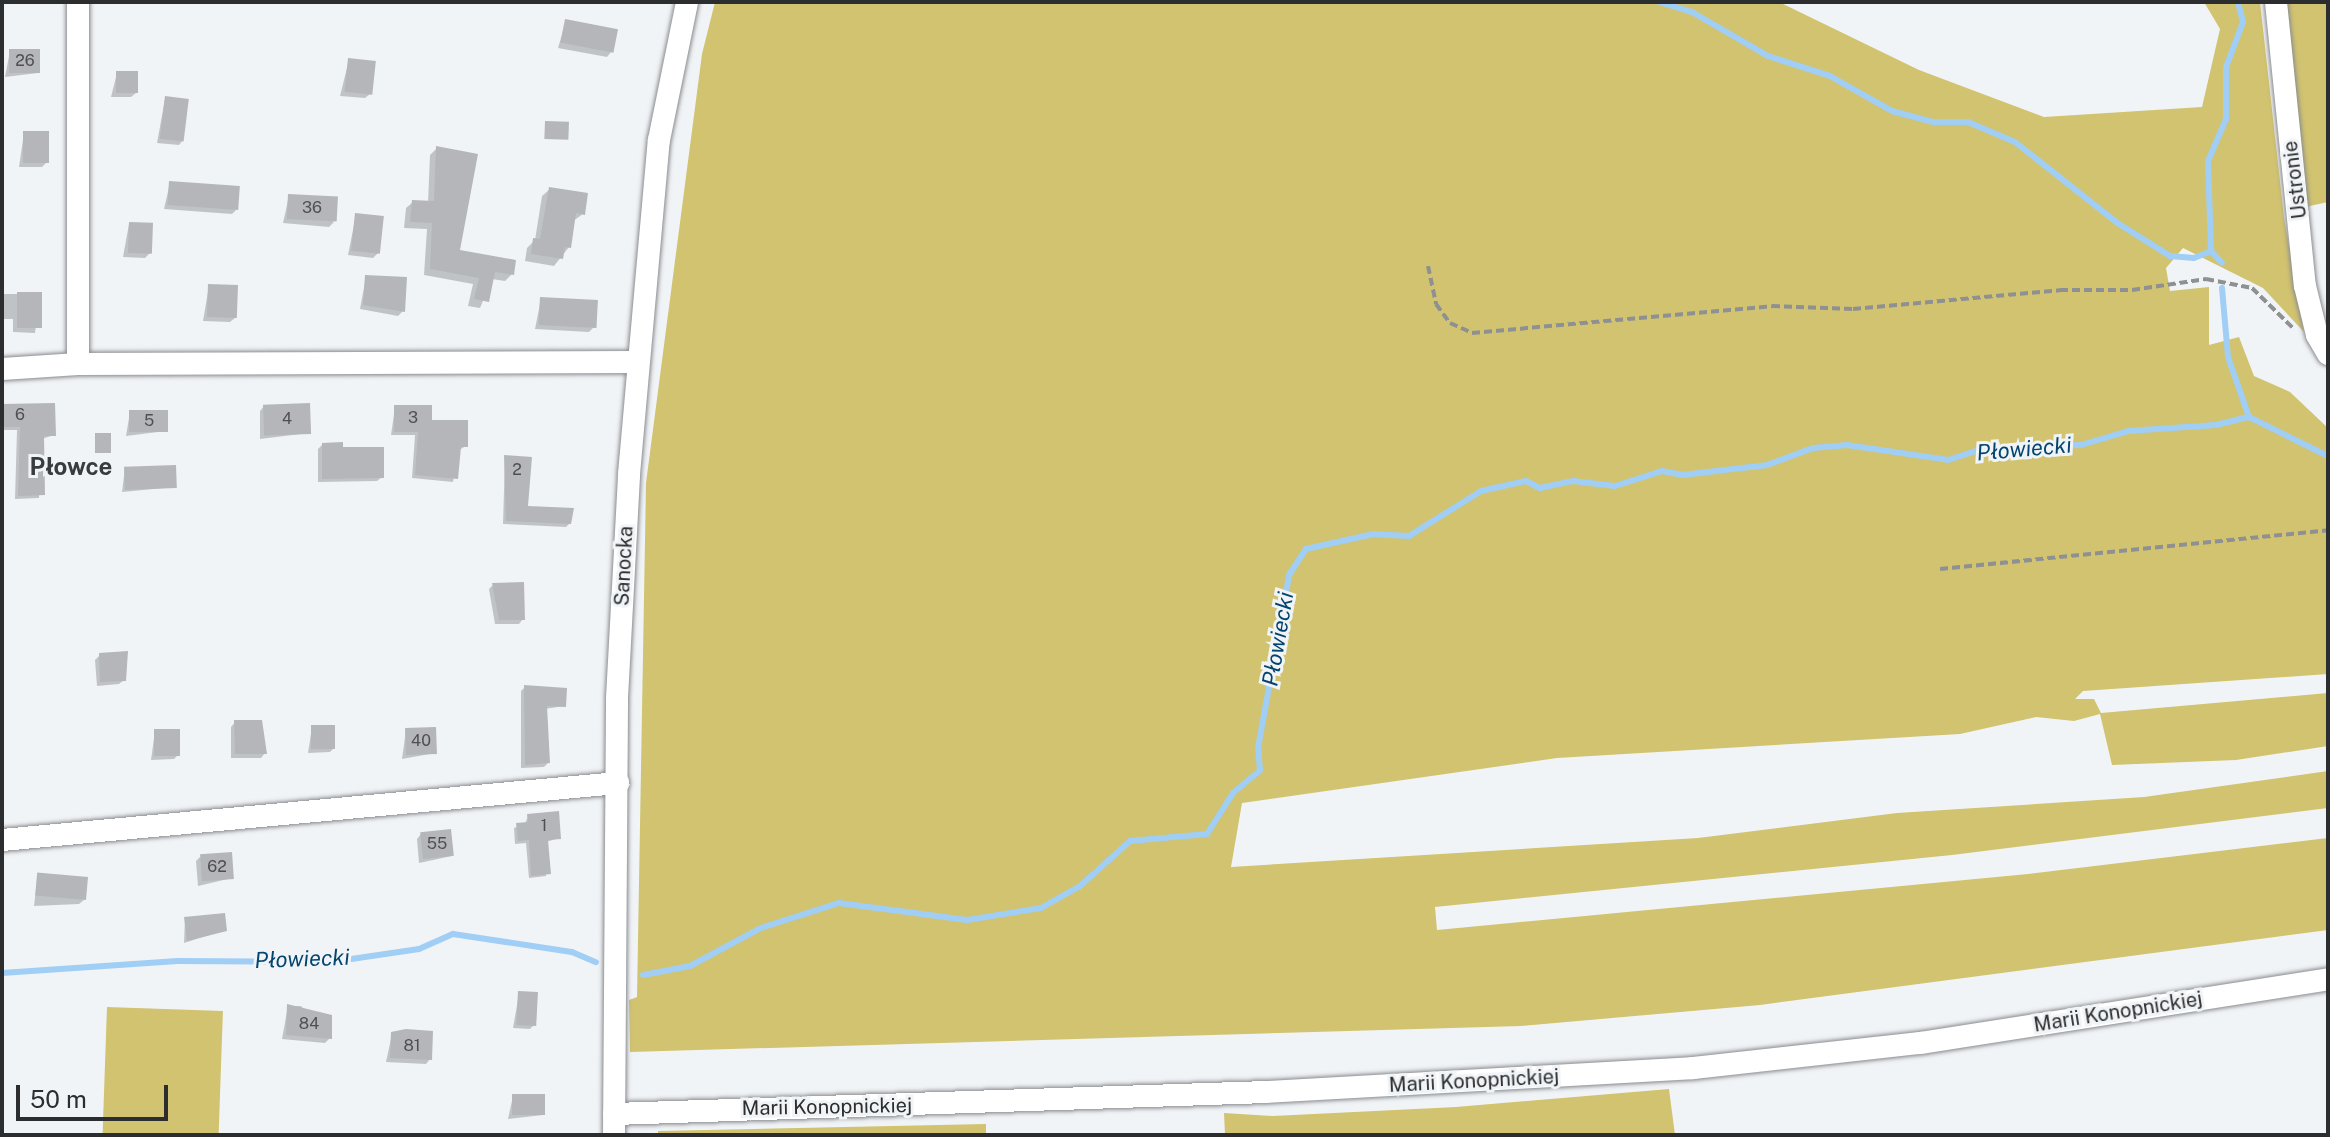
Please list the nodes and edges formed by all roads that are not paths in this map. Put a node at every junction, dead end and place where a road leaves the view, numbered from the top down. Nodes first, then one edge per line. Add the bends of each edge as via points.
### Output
1 (78, 2) edge
2 (687, 2) edge
3 (2276, 2) edge
4 (2328, 354) edge
5 (636, 362) junction
6 (78, 364) junction
7 (2, 369) edge
8 (618, 783) junction
9 (2, 840) edge
10 (2328, 979) edge
11 (614, 1124) edge

1 - 6 street
2 - 5 street, Sanocka via 659,140
3 - 4 street, Ustronie via 2305,286 2313,324
5 - 6 street
5 - 8 street, Sanocka via 617,698
6 - 7 street
8 - 9 street
8 - 11 street, Sanocka
10 - 11 street, Marii Konopnickiej via 1921,1043 1693,1068

